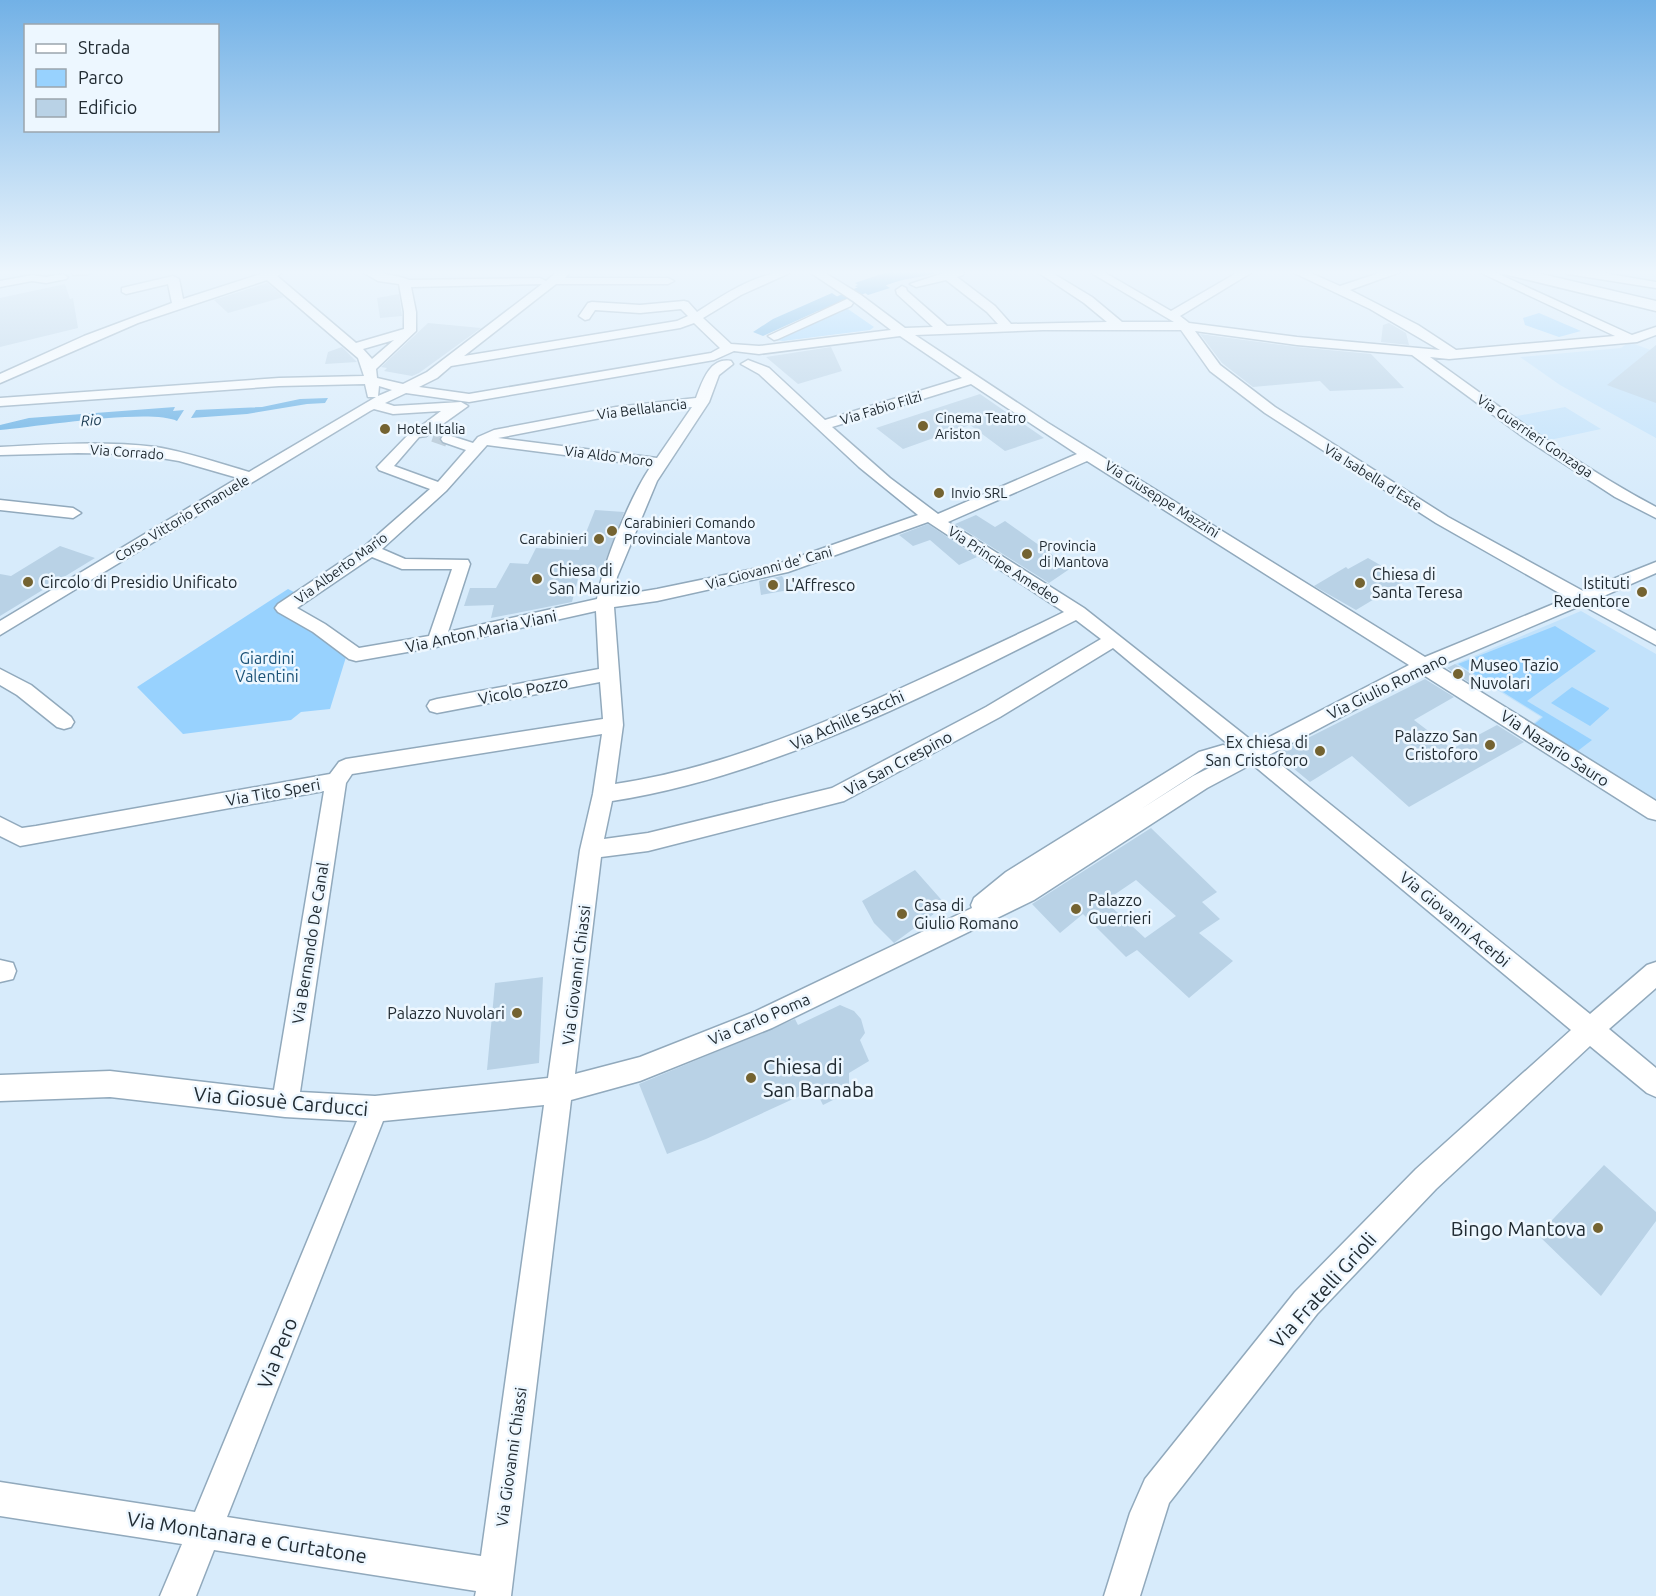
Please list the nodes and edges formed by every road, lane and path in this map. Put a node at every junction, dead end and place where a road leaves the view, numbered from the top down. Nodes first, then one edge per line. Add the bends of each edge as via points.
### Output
1 (75, 345) edge
2 (361, 345) edge
3 (399, 345) edge
4 (472, 345) edge
5 (555, 345) edge
6 (711, 345) edge
7 (761, 345) edge
8 (922, 345) edge
9 (1199, 345) edge
10 (1338, 345) edge
11 (1442, 345) edge
12 (1557, 345) edge
13 (356, 347) joint
14 (752, 349) junction
15 (1417, 354) junction
16 (1449, 355) junction
17 (721, 361) junction
18 (448, 364) junction
19 (754, 366) junction
20 (370, 374) junction
21 (0, 379) edge
22 (973, 380) junction
23 (406, 389) junction
24 (4, 400) edge
25 (464, 402) junction
26 (702, 402) junction
27 (368, 406) junction
28 (393, 410) junction
29 (824, 425) junction
30 (429, 433) junction
31 (479, 444) junction
32 (0, 451) edge
33 (1090, 454) junction
34 (661, 463) junction
35 (250, 477) junction
36 (441, 488) junction
37 (0, 505) edge
38 (73, 513) dead end
39 (1656, 513) edge
40 (932, 518) junction
41 (371, 550) junction
42 (1656, 567) edge
43 (1585, 599) junction
44 (605, 603) junction
45 (1078, 612) junction
46 (0, 629) edge
47 (1114, 639) junction
48 (1656, 639) edge
49 (436, 642) junction
50 (356, 656) joint
51 (1424, 665) junction
52 (609, 674) junction
53 (0, 676) edge
54 (437, 706) dead end
55 (63, 722) dead end
56 (613, 725) junction
57 (1247, 756) junction
58 (336, 781) junction
59 (603, 794) junction
60 (1656, 812) edge
61 (0, 826) edge
62 (591, 850) junction
63 (1656, 973) edge
64 (1589, 1031) junction
65 (1656, 1084) edge
66 (0, 1088) edge
67 (561, 1090) junction
68 (285, 1104) junction
69 (375, 1110) junction
70 (0, 1499) edge
71 (205, 1529) junction
72 (494, 1586) edge
73 (178, 1596) edge
74 (1122, 1596) edge

1 - 21 street
2 - 13 street
3 - 20 street
4 - 18 street, Corso Vittorio Emanuele
5 - 18 street
6 - 17 street
7 - 14 street
8 - 22 street, Via Giuseppe Mazzini
9 - 43 street, Via Isabella d'Este via 1215,368 1270,411 1442,520
10 - 15 street
11 - 16 street via 1450,351
12 - 16 street
13 - 20 street
14 - 17 street
14 - 19 street via 758,357
15 - 16 street
15 - 39 street, Via Guerrieri Gonzaga via 1530,435
17 - 19 street
17 - 25 street
17 - 26 street, Via Giovanni Chiassi
18 - 23 street, Corso Vittorio Emanuele
19 - 29 street, Via Principe Amedeo
20 - 23 street
20 - 24 street
20 - 27 street via 374,395
22 - 29 street, Via Fabio Filzi
22 - 33 street, Via Giuseppe Mazzini
23 - 25 street
23 - 27 street, Corso Vittorio Emanuele
25 - 28 street
25 - 30 street
26 - 31 street, Via Bellalancia via 582,417 494,434
26 - 34 street, Via Giovanni Chiassi
27 - 28 street, Via Aldo Moro
27 - 35 street, Corso Vittorio Emanuele
28 - 30 street, Via Aldo Moro
29 - 40 street, Via Principe Amedeo
30 - 31 street, Via Aldo Moro
30 - 36 street via 384,467
31 - 34 street, Via Aldo Moro
31 - 36 street, Via Alberto Mario
32 - 35 street, Via Corrado via 135,450 177,456
33 - 40 street, Via Giovanni de' Cani
33 - 51 street, Via Giuseppe Mazzini
34 - 44 street, Via Giovanni Chiassi via 611,572
35 - 46 street, Corso Vittorio Emanuele
36 - 41 street, Via Alberto Mario
37 - 38 street
40 - 44 street, Via Giovanni de' Cani via 782,567
40 - 45 street, Via Principe Amedeo
41 - 49 street via 402,564 462,564
41 - 50 street, Via Alberto Mario via 284,608
42 - 43 street, Via Giulio Romano
43 - 48 street, Via Isabella d'Este
43 - 51 street, Via Giulio Romano
44 - 49 street, Via Anton Maria Viani
44 - 52 street, Via Giovanni Chiassi
45 - 47 street, Via Principe Amedeo
45 - 59 street, Via Achille Sacchi via 764,756 656,787
47 - 57 street, Via Principe Amedeo
47 - 62 street, Via San Crespino via 993,712 837,795 648,842
49 - 50 street, Via Anton Maria Viani
51 - 57 street, Via Giulio Romano
51 - 60 street, Via Nazario Sauro
52 - 54 street, Vicolo Pozzo
52 - 56 street, Via Giovanni Chiassi
53 - 55 street
56 - 58 street, Via Tito Speri via 346,767
56 - 59 street, Via Giovanni Chiassi
57 - 64 street, Via Giovanni Acerbi
57 - 67 street, Via Carlo Poma via 1026,893 951,930 763,1020 640,1069
58 - 61 street, Via Tito Speri via 36,835 20,837
58 - 68 street, Via Bernando De Canal
59 - 62 street, Via Giovanni Chiassi
62 - 67 street, Via Giovanni Chiassi
63 - 64 street, Via Fratelli Grioli
64 - 65 street, Via Giovanni Acerbi
64 - 74 street, Via Fratelli Grioli via 1426,1179 1306,1303 1157,1491
66 - 68 street, Via Giosuè Carducci via 110,1084
67 - 69 street, Via Giosuè Carducci
67 - 72 street, Via Giovanni Chiassi
68 - 69 street, Via Giosuè Carducci
69 - 71 street, Via Pero
70 - 71 street, Via Montanara e Curtatone
71 - 72 street, Via Montanara e Curtatone
71 - 73 street, Via Pero

